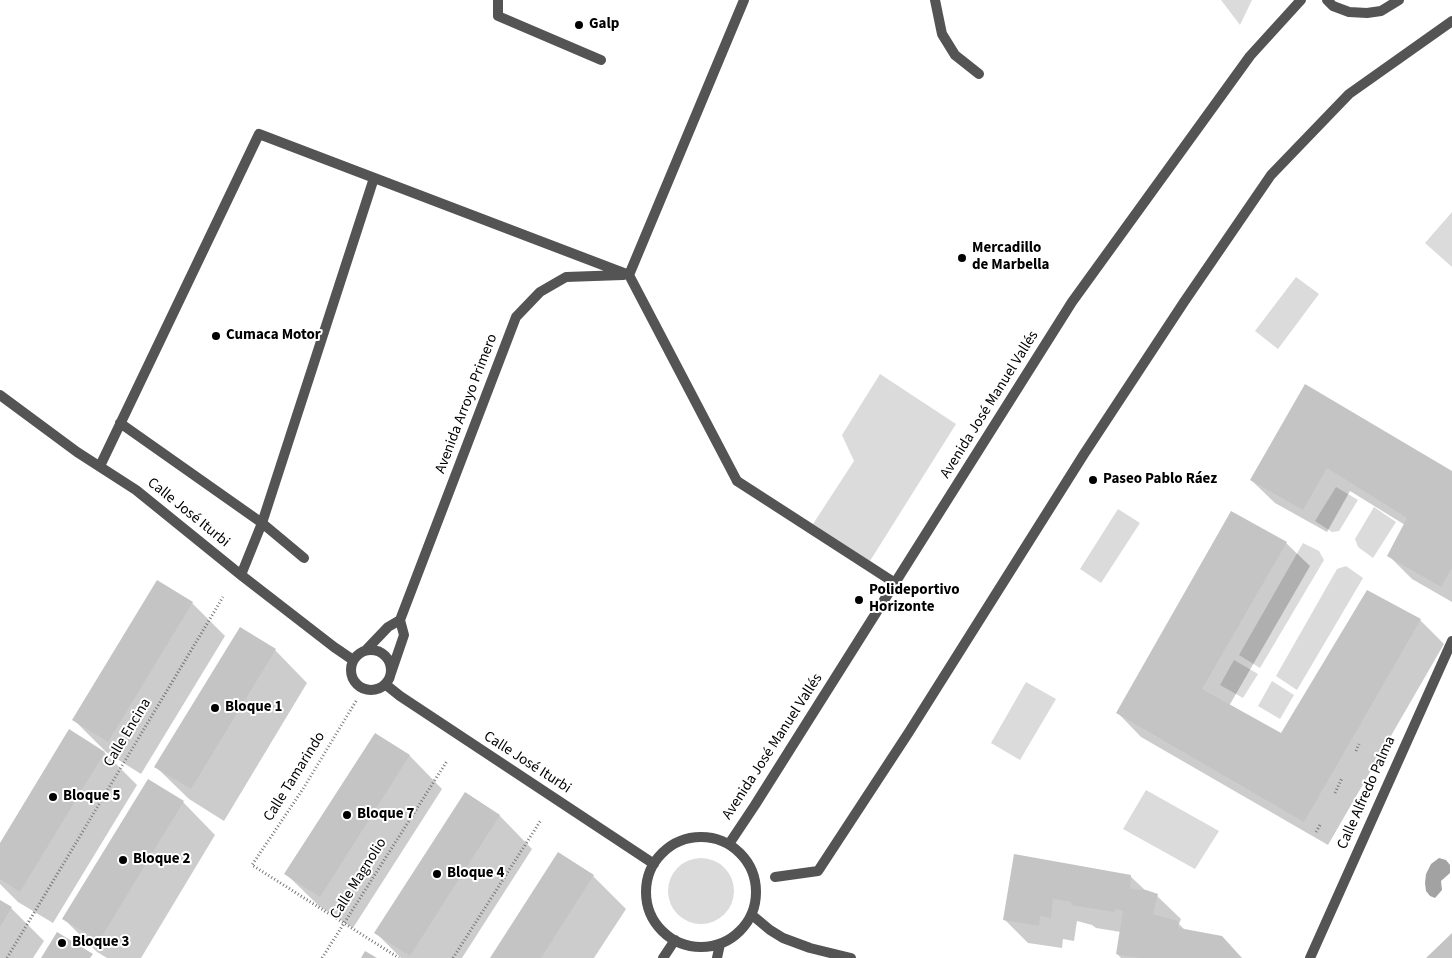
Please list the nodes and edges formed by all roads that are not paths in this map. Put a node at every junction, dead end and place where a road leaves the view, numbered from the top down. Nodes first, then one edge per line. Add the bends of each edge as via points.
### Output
1 (498, 0) edge
2 (744, 0) edge
3 (935, 0) edge
4 (1301, 0) edge
5 (1327, 0) edge
6 (1399, 0) edge
7 (1452, 21) edge
8 (601, 60) dead end
9 (979, 74) dead end
10 (374, 178) junction
11 (629, 275) junction
12 (0, 395) edge
13 (120, 423) junction
14 (100, 466) junction
15 (262, 523) junction
16 (304, 558) dead end
17 (241, 575) junction
18 (895, 583) junction
19 (400, 620) junction
20 (1452, 641) edge
21 (366, 650) junction
22 (353, 660) junction
23 (391, 674) junction
24 (385, 684) junction
25 (729, 844) junction
26 (654, 864) junction
27 (775, 877) dead end
28 (752, 915) junction
29 (674, 940) junction
30 (720, 944) junction
31 (663, 958) edge
32 (717, 958) edge
33 (851, 958) edge
34 (1310, 958) edge

1 - 8 street via 498,16
2 - 11 street
3 - 9 street via 942,34 955,55
4 - 18 street, Avenida José Manuel Vallés via 1250,56 1072,302
5 - 6 street via 1349,12 1367,13 1381,11
7 - 27 street via 1349,94 1271,175 1084,454 818,871
10 - 11 street
10 - 13 street via 259,134
10 - 15 street
11 - 18 street via 737,481
11 - 19 street, Avenida Arroyo Primero via 566,277 540,292 516,317
12 - 14 street, Calle José Iturbi
13 - 14 street
13 - 15 street
14 - 17 street, Calle José Iturbi via 154,504
15 - 16 street
15 - 17 street
17 - 22 street, Calle José Iturbi
18 - 25 street, Avenida José Manuel Vallés
19 - 21 street via 388,627
19 - 23 street, Avenida Arroyo Primero via 404,635
20 - 34 street, Calle Alfredo Palma
21 - 22 street
21 - 23 street via 374,650 387,658
22 - 24 street via 351,675 360,688 375,690
23 - 24 street
24 - 26 street, Calle José Iturbi
25 - 26 street via 701,837 682,840 666,849
25 - 28 street via 752,870 755,902
26 - 29 street via 647,880 646,898 651,914
28 - 30 street via 742,929
28 - 33 street via 783,938
29 - 30 street via 689,946
29 - 31 street
30 - 32 street

